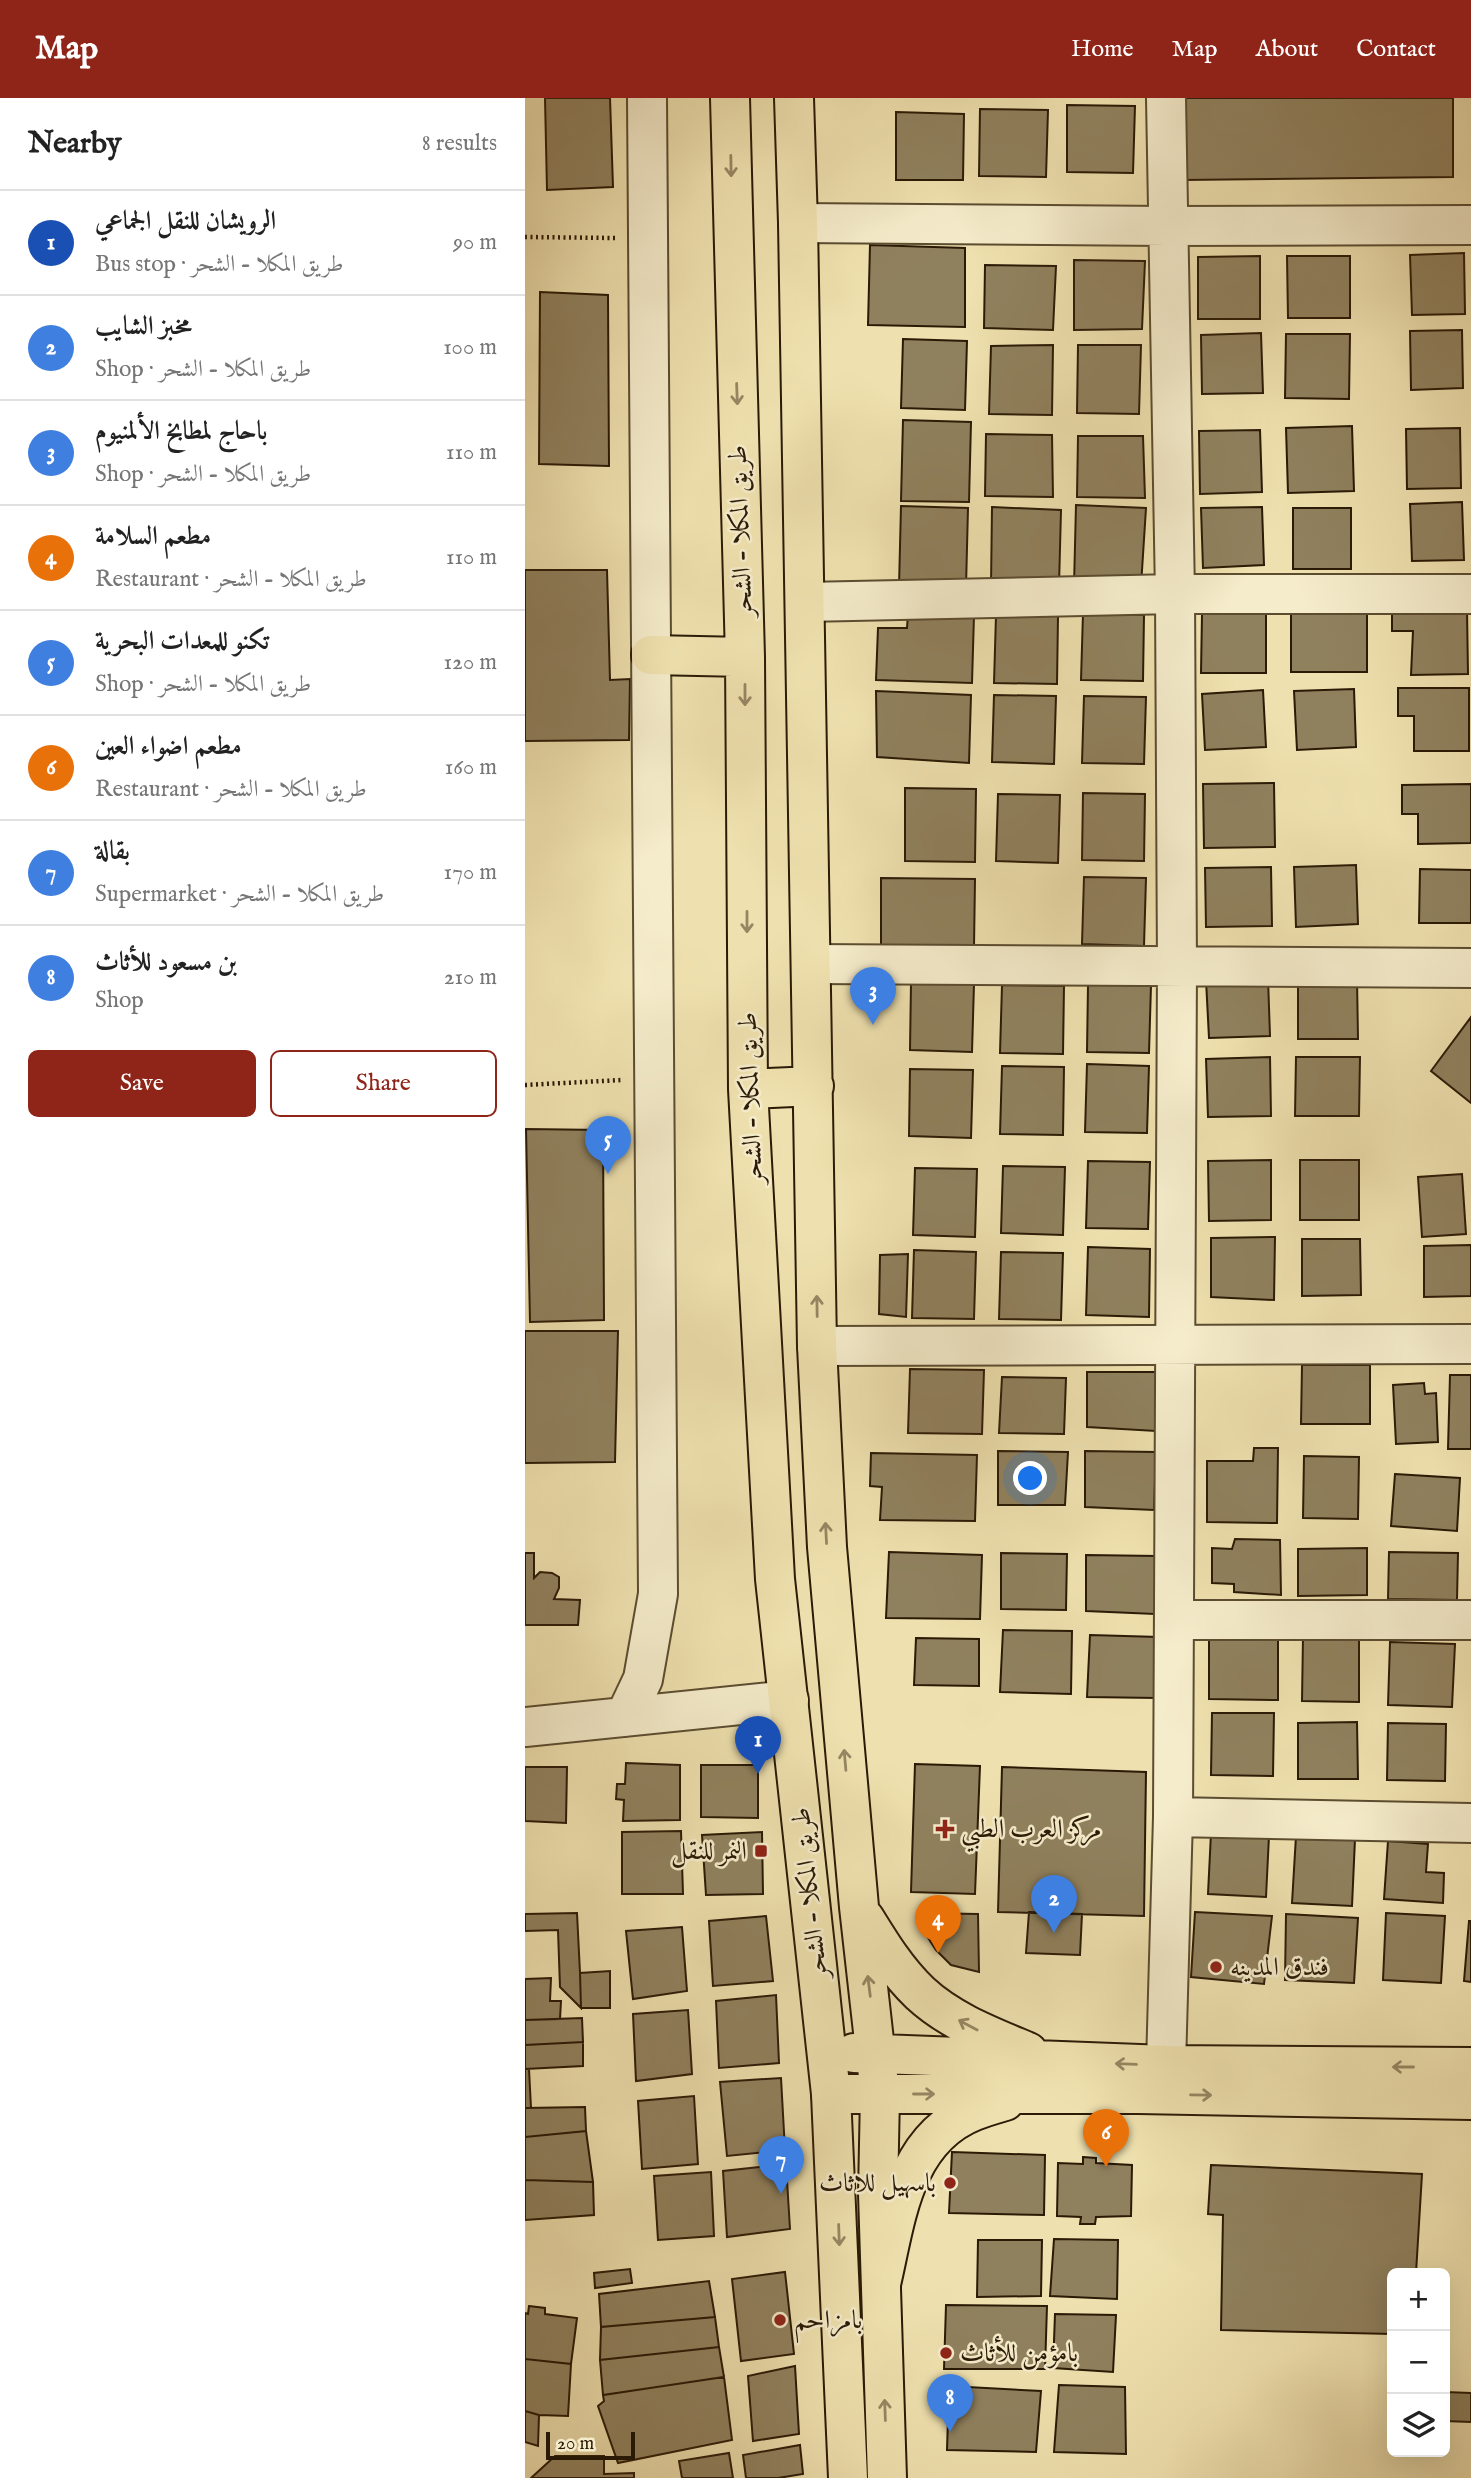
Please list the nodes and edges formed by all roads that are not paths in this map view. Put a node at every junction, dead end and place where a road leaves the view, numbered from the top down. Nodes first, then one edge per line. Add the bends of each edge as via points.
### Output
1 (647, 98) edge
2 (730, 98) edge
3 (794, 98) edge
4 (1166, 98) edge
5 (798, 223) junction
6 (1471, 225) edge
7 (1167, 226) junction
8 (1175, 594) junction
9 (1471, 594) edge
10 (805, 601) junction
11 (651, 655) junction
12 (745, 657) junction
13 (811, 964) junction
14 (1177, 967) junction
15 (1471, 968) edge
16 (814, 1086) junction
17 (748, 1089) junction
18 (1471, 1344) edge
19 (1176, 1345) junction
20 (817, 1346) junction
21 (1174, 1620) junction
22 (1471, 1620) edge
23 (789, 1700) junction
24 (625, 1717) junction
25 (525, 1727) edge
26 (1173, 1817) junction
27 (1471, 1823) edge
28 (859, 1907) junction
29 (829, 2053) junction
30 (877, 2054) junction
31 (1053, 2062) junction
32 (1166, 2065) junction
33 (1471, 2067) edge
34 (831, 2094) junction
35 (880, 2094) junction
36 (1027, 2094) junction
37 (1471, 2100) edge
38 (881, 2284) junction
39 (848, 2478) edge
40 (887, 2478) edge

1 - 11 street
2 -> 12 main road, طريق المكلا - الشحر
3 - 5 main road, طريق المكلا - الشحر
4 - 7 street
5 - 7 street
5 - 10 main road, طريق المكلا - الشحر
6 - 7 street
7 - 8 street
8 - 9 street
8 - 10 street
8 - 14 street
10 - 13 main road, طريق المكلا - الشحر
11 - 12 main road
11 - 24 street via 658,1594 643,1679
12 -> 17 main road, طريق المكلا - الشحر
13 - 14 street
13 - 16 main road, طريق المكلا - الشحر
14 - 15 street
14 - 19 street
16 - 17 main road
20 -> 16 main road, طريق المكلا - الشحر
17 - 23 main road, طريق المكلا - الشحر via 775,1578
18 - 19 street
19 - 20 street
19 - 21 street
28 -> 20 main road, طريق المكلا - الشحر via 827,1547
21 - 22 street
21 - 26 street
23 - 24 street
23 - 29 main road, طريق المكلا - الشحر
24 - 25 street
26 - 27 street
26 - 32 street
30 -> 28 main road, طريق المكلا - الشحر
31 -> 28 main road via 972,2028 919,1992 887,1955
29 - 30 main road
29 - 34 main road, طريق المكلا - الشحر
30 - 31 main road
30 - 35 main road, طريق المكلا - الشحر
32 -> 31 main road
33 -> 32 main road
34 - 35 main road
34 -> 39 main road, طريق المكلا - الشحر
35 -> 36 main road
35 - 38 main road, طريق المكلا - الشحر
36 -> 37 main road
36 - 38 main road via 971,2112 939,2132 919,2155 903,2190
40 -> 38 main road

